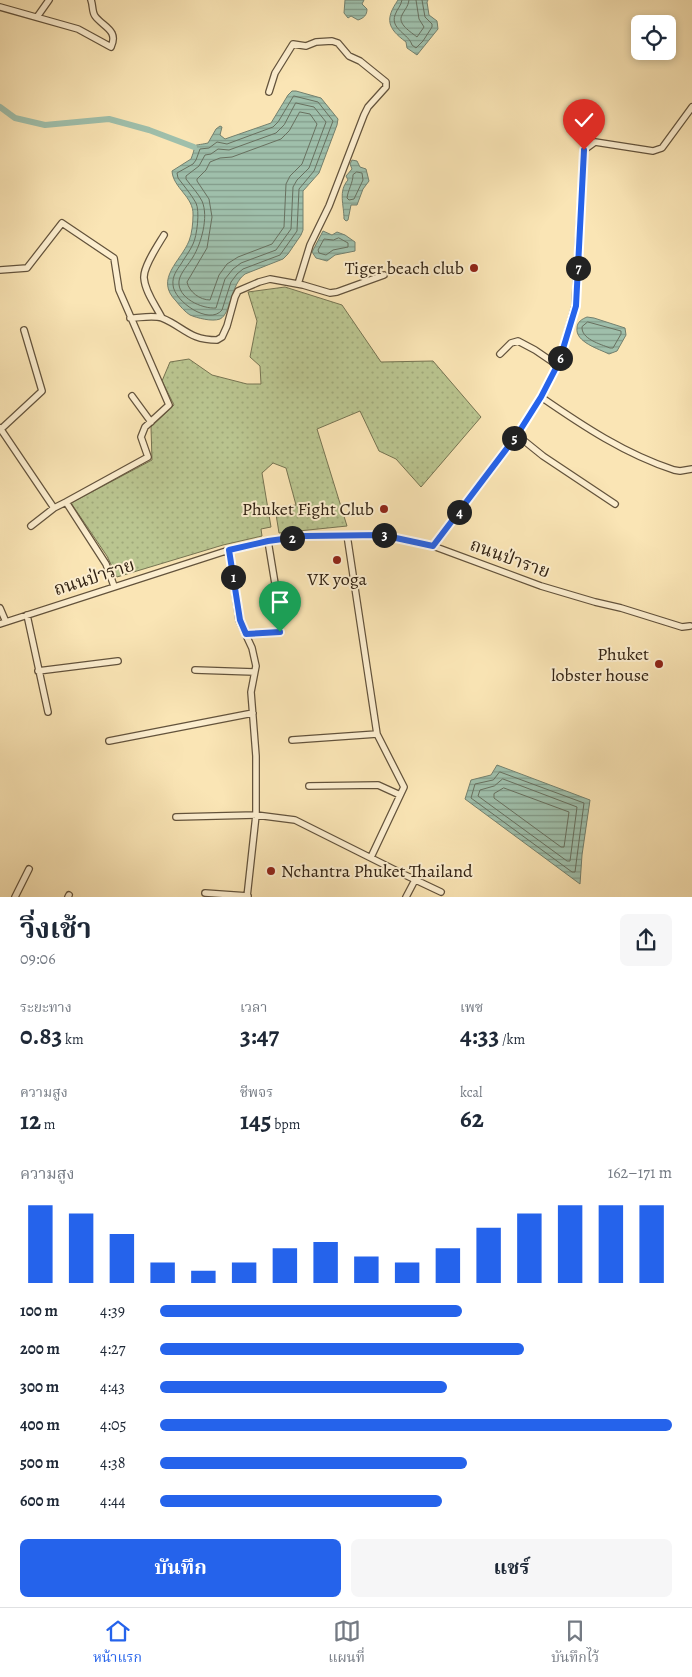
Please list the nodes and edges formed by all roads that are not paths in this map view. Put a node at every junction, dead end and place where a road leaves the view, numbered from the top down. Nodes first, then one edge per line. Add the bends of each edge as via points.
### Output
1 (48, 0) edge
2 (91, 0) edge
3 (0, 7) edge
4 (37, 17) junction
5 (269, 92) dead end
6 (692, 106) edge
7 (164, 235) dead end
8 (0, 270) edge
9 (384, 275) dead end
10 (298, 284) junction
11 (130, 318) junction
12 (162, 318) junction
13 (24, 330) dead end
14 (500, 354) dead end
15 (557, 365) junction
16 (132, 396) dead end
17 (541, 397) junction
18 (151, 422) junction
19 (0, 429) edge
20 (517, 435) junction
21 (692, 469) edge
22 (66, 502) junction
23 (614, 504) dead end
24 (54, 508) junction
25 (31, 526) dead end
26 (347, 535) junction
27 (268, 541) junction
28 (433, 546) junction
29 (229, 550) junction
30 (114, 586) junction
31 (0, 608) edge
32 (280, 614) dead end
33 (27, 615) junction
34 (3, 623) edge
35 (690, 626) dead end
36 (280, 632) dead end
37 (246, 634) junction
38 (118, 661) dead end
39 (195, 670) dead end
40 (38, 671) junction
41 (254, 672) junction
42 (48, 712) dead end
43 (253, 713) junction
44 (378, 734) junction
45 (292, 740) dead end
46 (109, 741) dead end
47 (309, 786) dead end
48 (400, 795) junction
49 (256, 815) junction
50 (176, 817) dead end
51 (372, 855) dead end
52 (29, 868) dead end
53 (415, 880) junction
54 (440, 892) dead end
55 (205, 893) dead end
56 (247, 896) edge
57 (15, 897) edge
58 (406, 897) edge

1 - 4 street
2 - 4 street via 94,15 113,35 111,47 78,29
3 - 4 street
5 - 10 street via 275,73 292,44 338,43 349,56 386,82 386,87 364,114 329,206 310,245
6 - 15 street via 662,148 653,151 596,142 584,150 576,306
7 - 12 street via 145,269 144,277
8 - 11 street via 27,268 62,223 114,258 118,290
9 - 10 street via 330,293
10 - 12 street via 270,279 240,290 222,337 217,340 189,335
11 - 12 street
11 - 18 street via 169,405
13 - 19 street via 42,391
14 - 15 street via 510,343 518,341
15 - 17 street
16 - 18 street
17 - 20 street
17 - 21 street via 616,445 670,469
18 - 22 street via 141,437 148,457
19 - 24 street
20 - 23 street
20 - 28 street
22 - 24 street
22 - 30 street via 106,564
24 - 25 street
26 - 27 street, ถนนป่าราย
26 - 28 street, ถนนป่าราย via 382,535
26 - 44 street
27 - 29 street, ถนนป่าราย
27 - 32 street
28 - 35 street, ถนนป่าราย via 542,586 682,627
29 - 30 street, ถนนป่าราย
29 - 37 street via 240,620
30 - 33 street, ถนนป่าราย
31 - 34 street
33 - 34 street, ถนนป่าราย
33 - 40 street
36 - 37 street
37 - 41 street via 256,666
38 - 40 street
39 - 41 street
40 - 42 street
41 - 43 street via 251,692
43 - 46 street
43 - 49 street
44 - 45 street
44 - 48 street via 404,787
47 - 48 street via 378,785
48 - 51 street
49 - 50 street
49 - 53 street via 296,820
49 - 56 street
52 - 57 street
53 - 54 street
53 - 58 street
55 - 56 street

